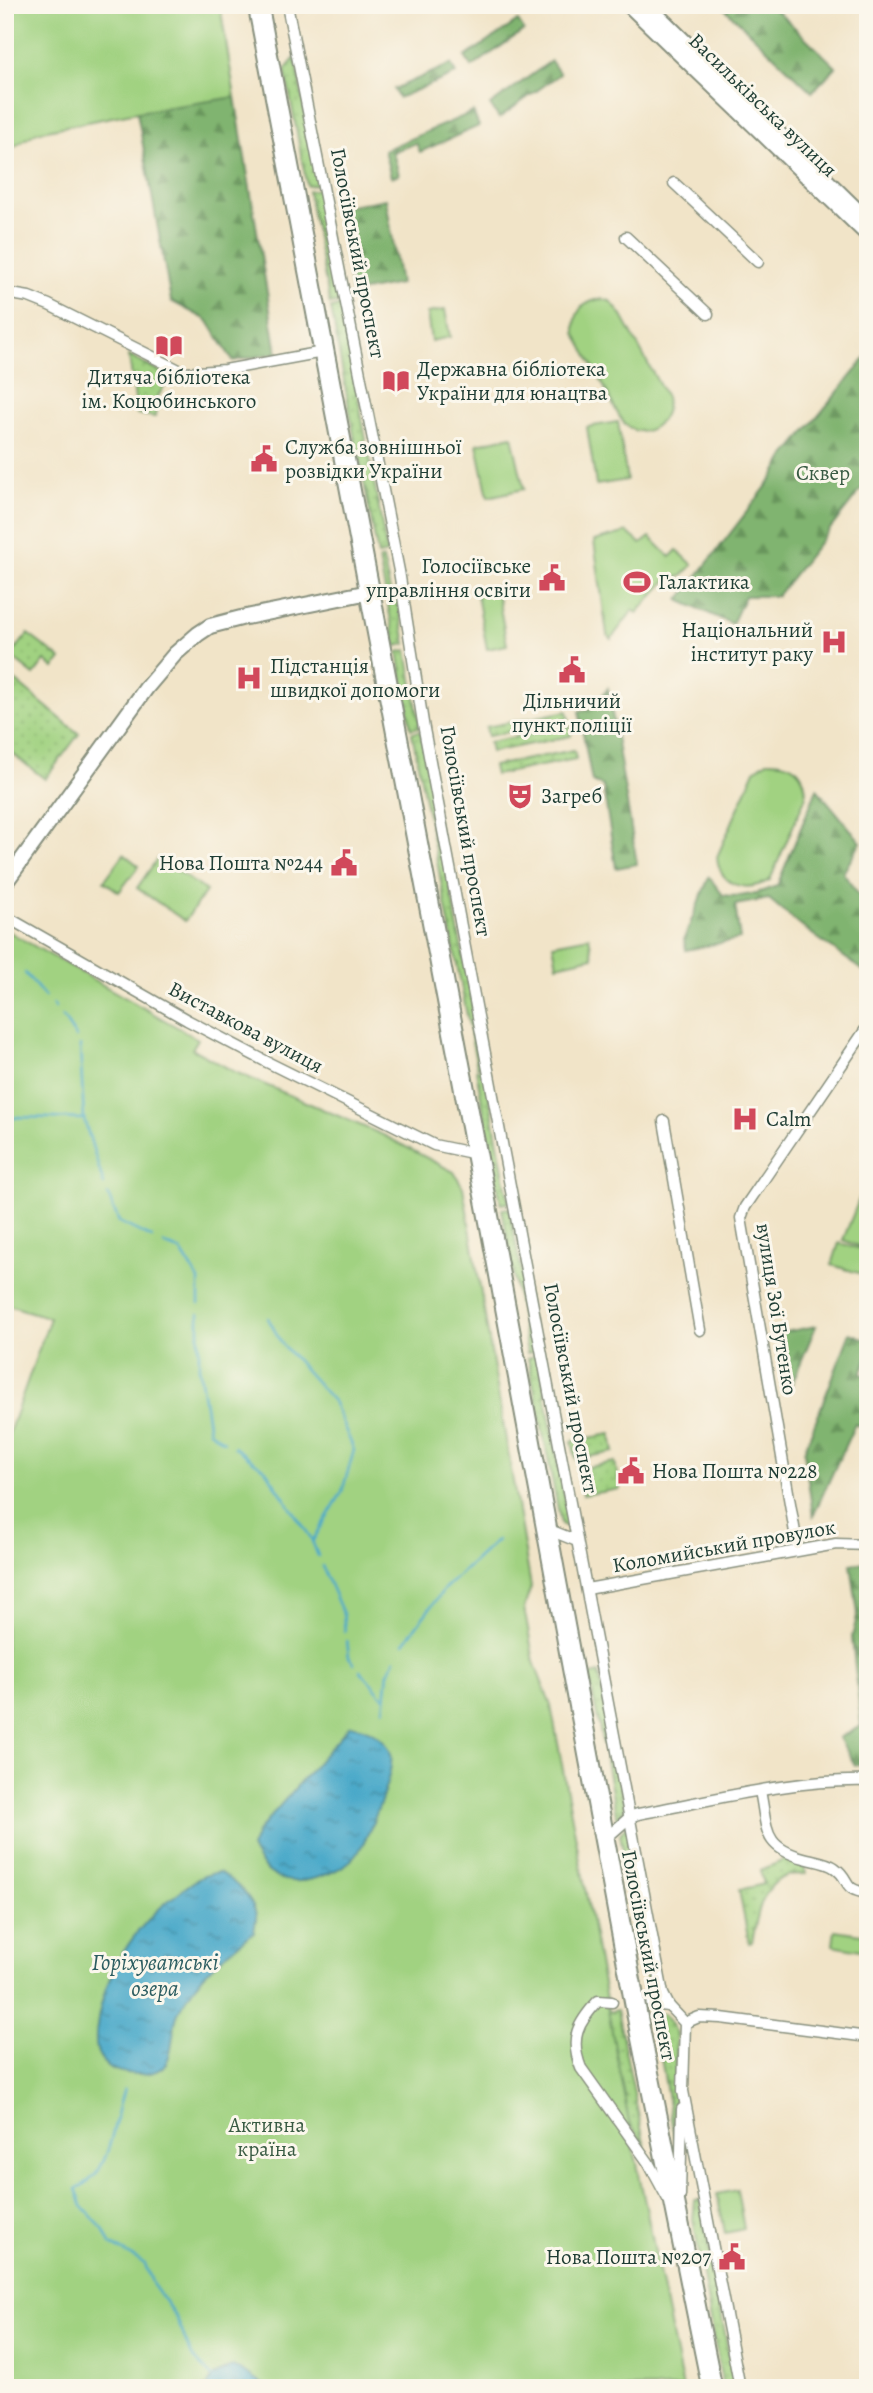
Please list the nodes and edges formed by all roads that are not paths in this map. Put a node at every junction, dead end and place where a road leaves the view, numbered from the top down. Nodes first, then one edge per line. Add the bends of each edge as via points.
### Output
1 (258, 5) edge
2 (287, 5) edge
3 (629, 5) edge
4 (647, 5) edge
5 (674, 183) dead end
6 (868, 221) edge
7 (868, 235) edge
8 (626, 237) dead end
9 (758, 262) dead end
10 (5, 293) edge
11 (708, 314) dead end
12 (323, 352) junction
13 (369, 592) junction
14 (5, 883) edge
15 (5, 916) edge
16 (868, 1026) edge
17 (664, 1121) dead end
18 (477, 1154) junction
19 (700, 1330) dead end
20 (547, 1529) junction
21 (577, 1541) junction
22 (868, 1545) edge
23 (798, 1550) junction
24 (587, 1590) junction
25 (868, 1781) edge
26 (760, 1791) junction
27 (630, 1817) junction
28 (605, 1839) junction
29 (868, 1893) edge
30 (611, 2002) dead end
31 (650, 2004) dead end
32 (669, 2006) junction
33 (685, 2023) junction
34 (868, 2037) edge
35 (683, 2091) junction
36 (679, 2221) junction
37 (712, 2388) edge
38 (740, 2388) edge

1 - 12 highway, Голосіївський проспект
2 - 21 street, Голосіївський проспект via 399,571
3 - 7 main road, Васильківська вулиця
4 - 6 main road, Васильківська вулиця
5 - 9 street
8 - 11 street
10 - 12 street via 49,305 185,373
12 - 13 highway, Голосіївський проспект
13 - 14 main road via 241,618 198,634 174,654 148,687
13 - 18 highway, Голосіївський проспект
15 - 18 street, Виставкова вулиця via 267,1062 434,1145
16 - 23 street, вулиця Зої Бутенко via 741,1218
17 - 19 street
18 - 20 highway, Голосіївський проспект
20 - 21 street
20 - 28 highway, Голосіївський проспект
21 - 24 street, Голосіївський проспект
22 - 23 street, Коломийський провулок via 842,1543
23 - 24 street, Коломийський провулок
24 - 27 street, Голосіївський проспект
25 - 26 street via 835,1780
26 - 27 street
26 - 29 street via 768,1836 778,1848 834,1867 849,1888
27 - 28 street
27 - 32 street, Голосіївський проспект
28 - 36 highway, Голосіївський проспект, bridge
30 - 36 street via 598,2001 582,2020 576,2055 648,2162
31 - 32 street
32 - 33 street, Голосіївський проспект
33 - 34 street via 699,2017 721,2018
33 - 35 street, Голосіївський проспект
35 - 36 street
35 - 38 street, Голосіївський проспект
36 - 37 highway, Голосіївський проспект

